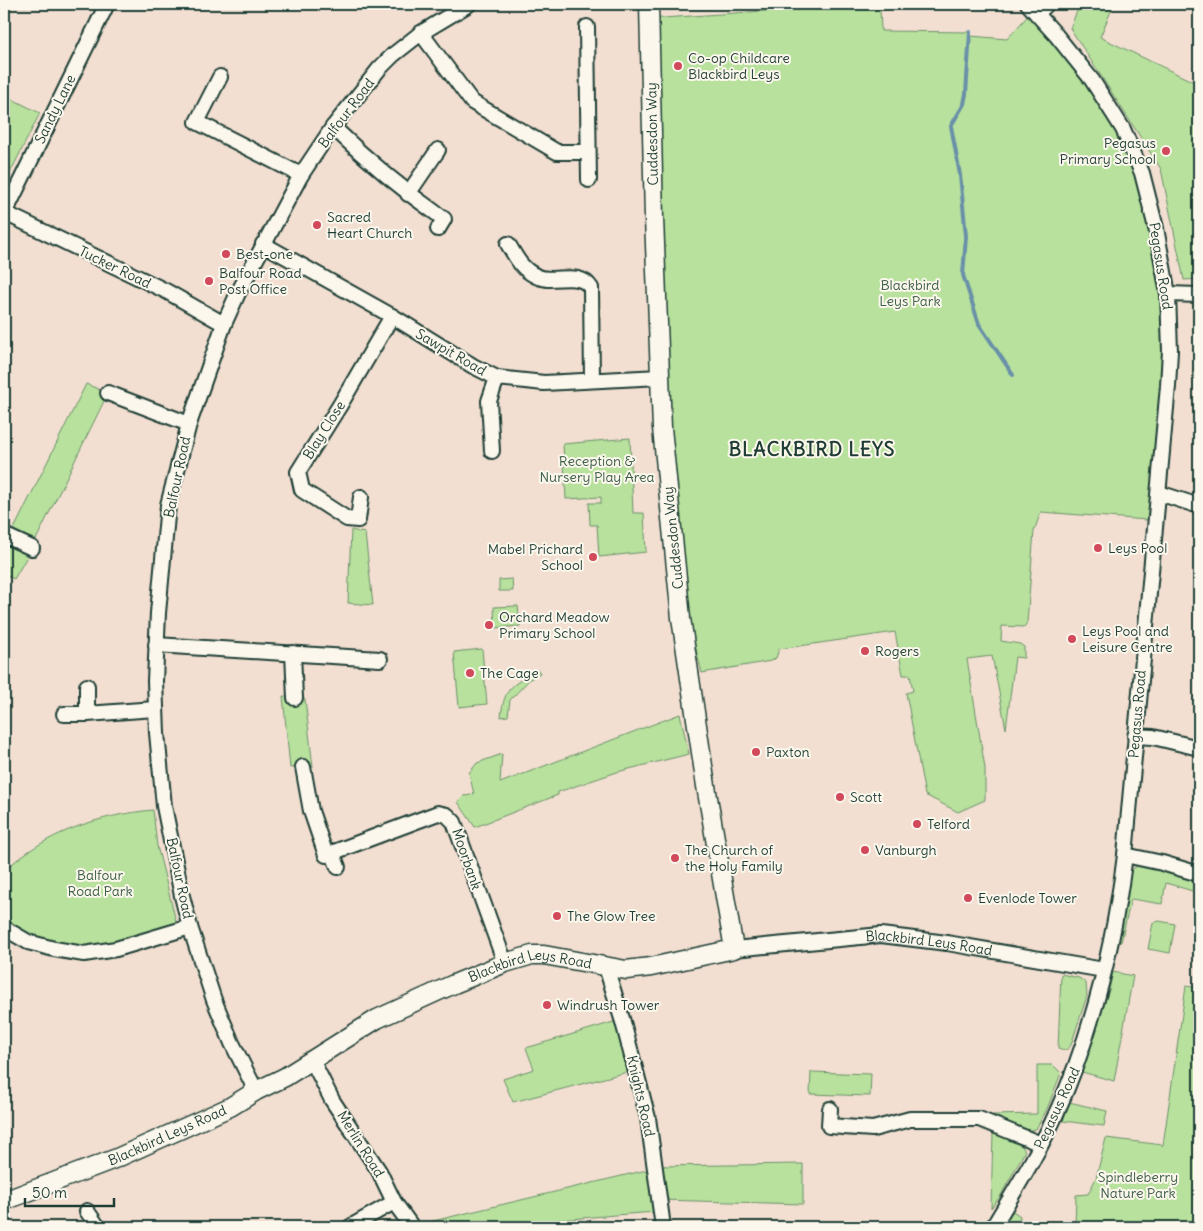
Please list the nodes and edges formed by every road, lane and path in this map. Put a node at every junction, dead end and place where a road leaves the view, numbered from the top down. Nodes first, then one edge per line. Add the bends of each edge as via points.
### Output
1 (107, 4) edge
2 (469, 4) edge
3 (649, 4) edge
4 (1037, 7) edge
5 (587, 27) dead end
6 (421, 33) junction
7 (220, 77) dead end
8 (333, 127) junction
9 (438, 150) dead end
10 (588, 152) junction
11 (301, 175) junction
12 (589, 180) dead end
13 (408, 194) junction
14 (4, 214) edge
15 (438, 229) dead end
16 (263, 244) junction
17 (508, 244) dead end
18 (1168, 294) junction
19 (1199, 295) edge
20 (392, 316) junction
21 (224, 324) junction
22 (660, 377) junction
23 (497, 378) junction
24 (592, 380) junction
25 (108, 393) dead end
26 (189, 424) junction
27 (492, 451) dead end
28 (1158, 492) junction
29 (361, 497) dead end
30 (1199, 506) edge
31 (4, 534) edge
32 (32, 548) dead end
33 (156, 645) junction
34 (293, 653) junction
35 (380, 659) dead end
36 (87, 686) dead end
37 (295, 698) dead end
38 (156, 709) junction
39 (64, 714) dead end
40 (87, 714) junction
41 (1136, 736) junction
42 (1199, 748) edge
43 (303, 767) dead end
44 (333, 854) junction
45 (1125, 855) junction
46 (338, 867) dead end
47 (1199, 874) edge
48 (190, 927) junction
49 (4, 928) edge
50 (734, 949) junction
51 (505, 964) junction
52 (606, 967) junction
53 (1104, 970) junction
54 (312, 1060) junction
55 (256, 1091) junction
56 (830, 1108) dead end
57 (1041, 1144) junction
58 (4, 1202) edge
59 (394, 1202) junction
60 (87, 1211) dead end
61 (98, 1227) edge
62 (350, 1227) edge
63 (412, 1227) edge
64 (663, 1227) edge
65 (993, 1227) edge

1 - 14 street, Sandy Lane
2 - 6 street, Balfour Road
3 - 22 street, Cuddesdon Way
4 - 18 street, Pegasus Road via 1092,80 1123,129 1142,174
5 - 10 street
6 - 8 street, Balfour Road via 379,69
6 - 10 street via 472,102 558,152
7 - 11 street via 196,122
8 - 11 street, Balfour Road
8 - 13 street
9 - 13 street
10 - 12 street
11 - 16 street, Balfour Road
13 - 15 street via 444,219
14 - 21 street, Tucker Road via 166,291
16 - 20 street, Sawpit Road
16 - 21 street, Balfour Road
17 - 24 street via 521,266 537,277 579,279 591,288
18 - 19 street
18 - 28 street, Pegasus Road via 1170,351
20 - 23 street, Sawpit Road
20 - 29 street, Blay Close via 298,472 302,490 358,526
21 - 26 street, Balfour Road
22 - 24 street, Sawpit Road
22 - 50 street, Cuddesdon Way via 681,618
23 - 24 street, Sawpit Road via 544,383
23 - 27 street via 489,401
25 - 26 street
26 - 33 street, Balfour Road via 168,505
28 - 30 street
28 - 41 street, Pegasus Road
31 - 32 street
33 - 34 street
33 - 38 street, Balfour Road
34 - 35 street
34 - 37 street
36 - 40 street
38 - 40 street
38 - 48 street, Balfour Road via 164,806
39 - 40 street
41 - 42 street
41 - 45 street, Pegasus Road
43 - 44 street via 311,811 326,855
44 - 46 street
44 - 51 street, Moorbank via 438,813 447,815 454,822
45 - 47 street
45 - 53 street, Pegasus Road
48 - 49 street via 116,950 84,954 28,942
48 - 55 street, Balfour Road via 214,1000
50 - 52 street, Blackbird Leys Road via 650,967 626,970
50 - 53 street, Blackbird Leys Road via 881,935
51 - 52 street, Blackbird Leys Road via 532,955 544,955
51 - 54 street, Blackbird Leys Road via 378,1019
52 - 64 street, Knights Road via 648,1118
53 - 57 street, Pegasus Road via 1080,1058
54 - 55 street, Blackbird Leys Road
54 - 59 street, Merlin Road via 332,1100 379,1171
55 - 58 street, Blackbird Leys Road via 230,1107 145,1146
56 - 57 street via 829,1126 873,1129 910,1119 979,1119
57 - 65 street, Pegasus Road
59 - 62 street
59 - 63 street, Merlin Road
60 - 61 street

